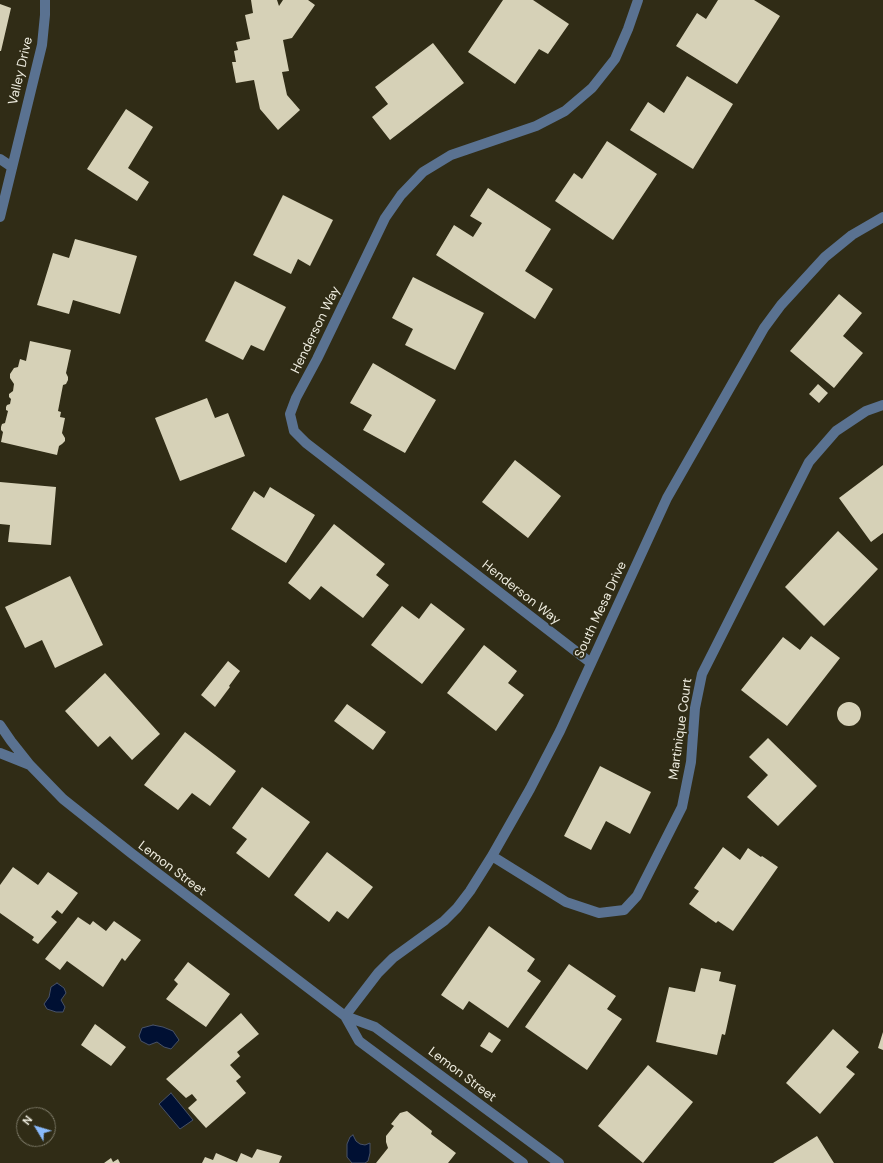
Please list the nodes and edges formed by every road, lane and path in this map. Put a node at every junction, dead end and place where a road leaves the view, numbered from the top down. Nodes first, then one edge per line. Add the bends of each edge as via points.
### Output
1 (45, 0) edge
2 (638, 0) edge
3 (0, 159) edge
4 (12, 167) junction
5 (0, 217) edge
6 (883, 217) edge
7 (883, 405) edge
8 (591, 663) junction
9 (0, 725) edge
10 (0, 753) edge
11 (30, 765) junction
12 (492, 856) junction
13 (345, 1016) junction
14 (523, 1163) edge
15 (559, 1163) edge

1 - 4 street, Valley Drive via 42,45
2 - 8 street, Henderson Way via 615,59 592,88 565,111 536,126 451,155 423,172 402,195 385,218 290,414 294,431 306,443
3 - 4 street
4 - 5 street, Valley Drive
6 - 8 street, South Mesa Drive via 852,235 825,257 781,305 764,328 667,498
7 - 12 street, Martinique Court via 866,411 836,431 809,462 702,674 695,708 691,762 682,807 637,896 624,910 599,913 566,902
8 - 12 street, South Mesa Drive via 557,737
9 - 11 street, Lemon Street
10 - 11 street
11 - 13 street, Lemon Street via 63,799
12 - 13 street, South Mesa Drive via 457,908 444,921 393,958
13 - 14 street, Lemon Street via 359,1041
13 - 15 street, Lemon Street via 375,1027

